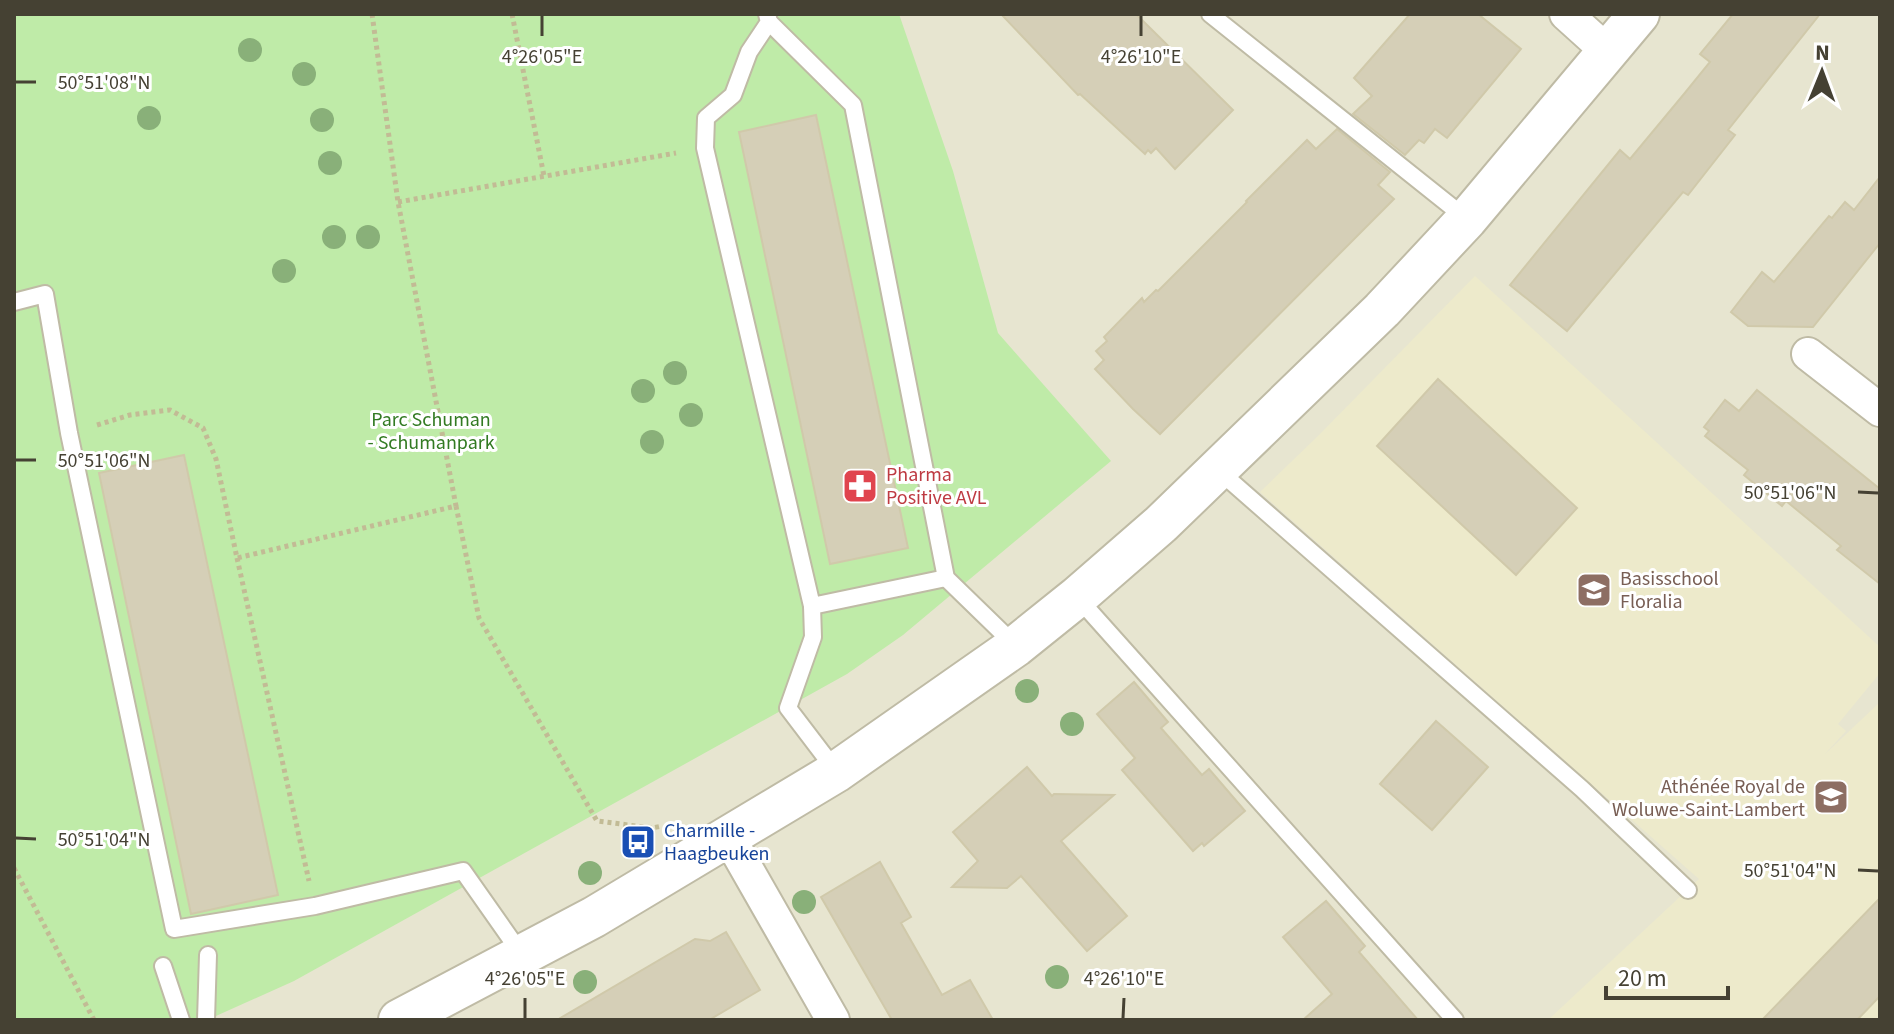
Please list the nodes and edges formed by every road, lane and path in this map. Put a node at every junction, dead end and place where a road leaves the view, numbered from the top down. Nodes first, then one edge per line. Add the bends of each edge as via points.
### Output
1 (372, 14) edge
2 (512, 14) edge
3 (1210, 14) edge
4 (1566, 14) edge
5 (1639, 14) edge
6 (768, 18) edge
7 (1607, 51) junction
8 (705, 148) junction
9 (544, 176) junction
10 (398, 202) junction
11 (1467, 219) junction
12 (14, 302) edge
13 (1808, 354) dead end
14 (1878, 404) edge
15 (69, 433) junction
16 (1217, 470) junction
17 (456, 506) junction
18 (237, 558) junction
19 (946, 578) junction
20 (1077, 597) junction
21 (812, 606) junction
22 (1016, 646) junction
23 (836, 772) junction
24 (666, 825) dead end
25 (728, 836) junction
26 (14, 868) edge
27 (1688, 890) dead end
28 (315, 906) junction
29 (208, 955) dead end
30 (522, 955) junction
31 (163, 966) dead end
32 (94, 1020) edge
33 (181, 1020) edge
34 (206, 1020) edge
35 (399, 1020) edge
36 (833, 1020) edge
37 (1455, 1020) edge

1 - 10 path
2 - 9 path
3 - 11 lane
4 - 7 street
5 - 7 street
6 - 8 lane via 733,95 706,118
6 - 19 lane via 853,105
7 - 11 street
8 - 9 path
8 - 21 lane
9 - 10 path
10 - 17 path
11 - 16 street
12 - 15 lane via 45,294
13 - 14 street
15 - 18 path via 130,415 170,410 203,428 216,459
15 - 28 lane via 174,929
16 - 20 street
16 - 27 lane via 1582,789
17 - 18 path
17 - 24 path via 479,618 597,821
18 - 28 path
19 - 21 lane
19 - 22 lane
20 - 22 street
20 - 37 lane
21 - 23 lane via 813,637 788,708
22 - 23 street
23 - 25 street
25 - 30 street
25 - 36 street
26 - 32 path
28 - 30 lane via 463,871
29 - 34 lane
30 - 35 street
31 - 33 lane

